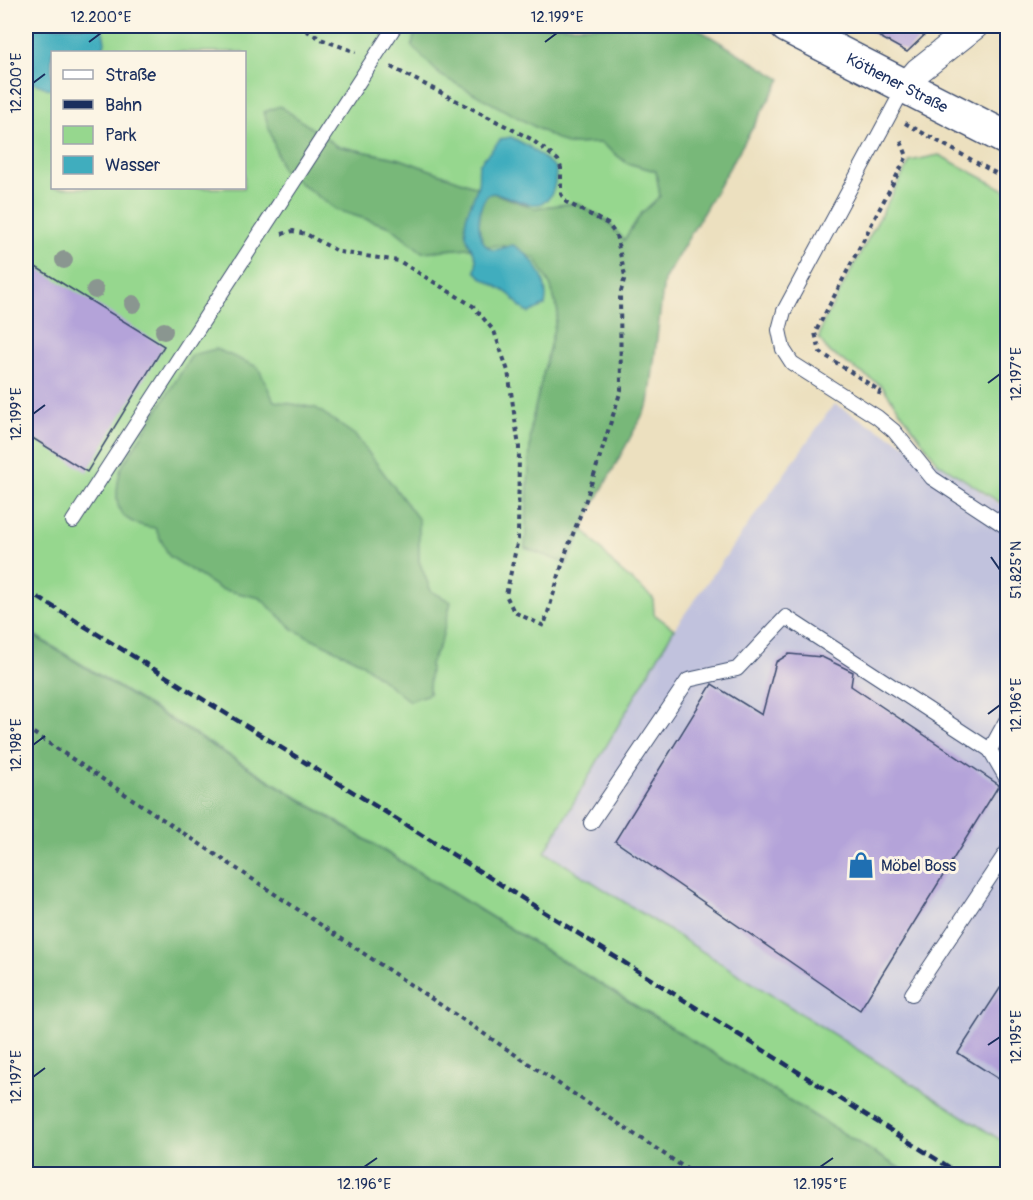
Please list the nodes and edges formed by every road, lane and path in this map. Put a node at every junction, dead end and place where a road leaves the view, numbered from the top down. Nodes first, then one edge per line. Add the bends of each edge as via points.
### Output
1 (298, 26) edge
2 (395, 26) edge
3 (787, 26) edge
4 (975, 26) edge
5 (373, 58) junction
6 (905, 86) junction
7 (889, 114) junction
8 (1008, 139) edge
9 (1008, 180) edge
10 (253, 244) junction
11 (876, 417) junction
12 (73, 521) dead end
13 (1008, 528) edge
14 (1008, 717) edge
15 (26, 728) edge
16 (990, 750) junction
17 (1008, 781) edge
18 (591, 823) dead end
19 (1008, 850) edge
20 (912, 994) dead end
21 (694, 1174) edge

1 - 5 path
2 - 5 lane
3 - 6 main road, Köthener Straße
4 - 6 street
5 - 10 lane
5 - 10 path via 550,152 561,168 561,194 566,202 608,224 621,249 625,276 620,295 621,390 544,626 514,612 506,595 518,539 519,447 508,371 486,320 474,306 399,261 339,252 293,231
6 - 7 lane
6 - 8 main road, Köthener Straße
7 - 9 path
7 - 11 path via 907,156 814,333 820,352 879,391
7 - 11 lane via 784,311 779,330 783,349 792,363
10 - 12 lane
11 - 13 lane via 894,431 932,478
14 - 16 lane
15 - 21 path
16 - 17 lane
16 - 18 lane via 786,617 737,669 688,680
19 - 20 lane

